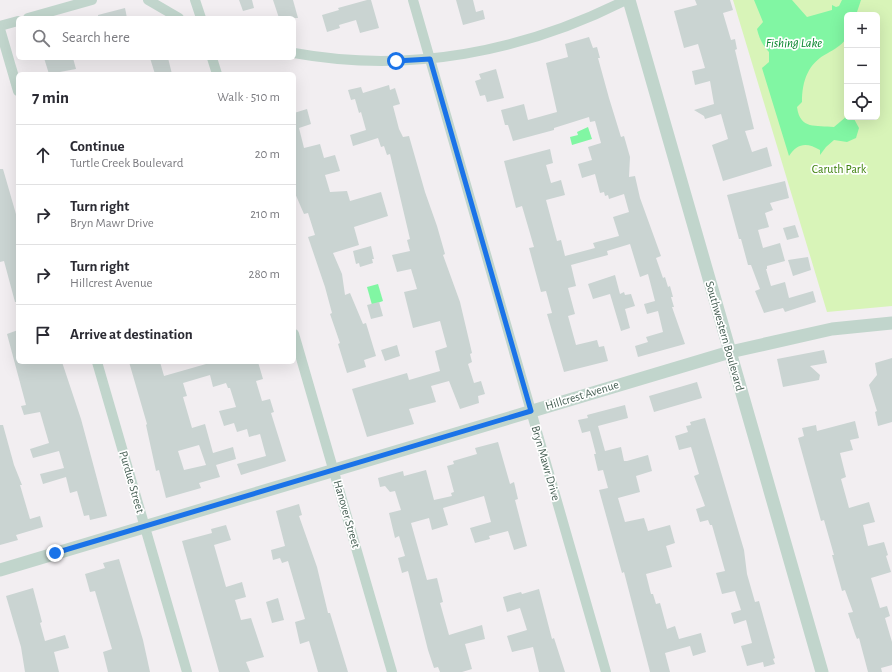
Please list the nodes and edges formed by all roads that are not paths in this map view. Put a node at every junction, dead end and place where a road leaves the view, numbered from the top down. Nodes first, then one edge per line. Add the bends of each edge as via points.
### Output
1 (92, 0) edge
2 (148, 0) edge
3 (195, 0) edge
4 (413, 0) edge
5 (628, 0) edge
6 (35, 16) edge
7 (176, 16) edge
8 (199, 16) edge
9 (16, 22) edge
10 (0, 26) edge
11 (0, 29) edge
12 (296, 53) edge
13 (430, 59) junction
14 (213, 60) edge
15 (216, 72) edge
16 (16, 84) edge
17 (892, 323) edge
18 (296, 341) edge
19 (730, 352) junction
20 (98, 364) edge
21 (531, 411) junction
22 (334, 470) junction
23 (145, 526) junction
24 (0, 570) edge
25 (187, 672) edge
26 (392, 672) edge
27 (606, 672) edge
28 (822, 672) edge

1 - 6 street
2 - 7 street
3 - 8 street
4 - 13 street, Bryn Mawr Drive
5 - 13 street via 533,38 468,54
5 - 19 street, Southwestern Boulevard
9 - 10 street
11 - 16 street
12 - 13 street via 356,61
13 - 21 street, Bryn Mawr Drive
14 - 15 street
17 - 19 street, Hillcrest Avenue via 832,329
18 - 22 street, Hanover Street
19 - 21 street, Hillcrest Avenue
19 - 28 street, Southwestern Boulevard
20 - 23 street, Purdue Street
21 - 22 street, Hillcrest Avenue
21 - 27 street, Bryn Mawr Drive
22 - 23 street, Hillcrest Avenue
22 - 26 street, Hanover Street
23 - 24 street, Hillcrest Avenue
23 - 25 street, Purdue Street

